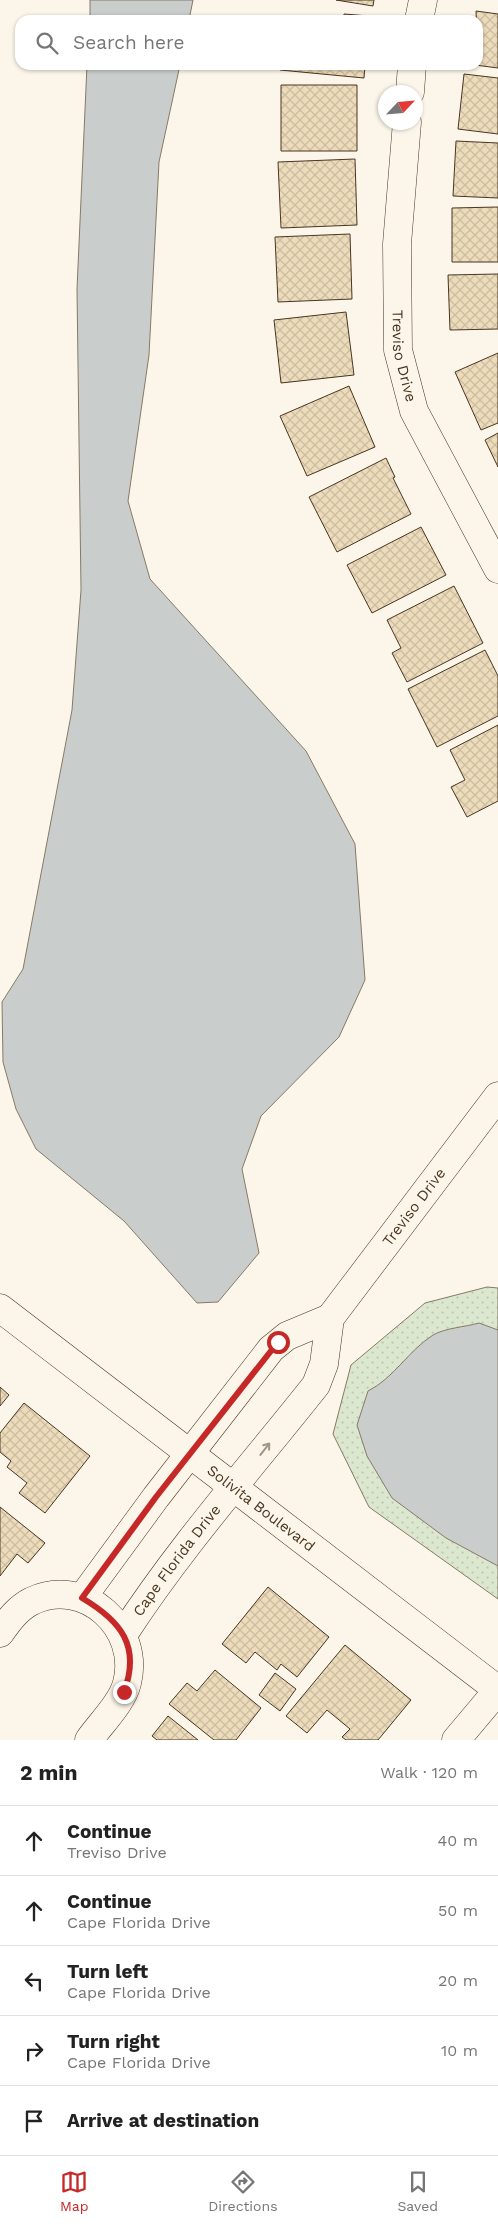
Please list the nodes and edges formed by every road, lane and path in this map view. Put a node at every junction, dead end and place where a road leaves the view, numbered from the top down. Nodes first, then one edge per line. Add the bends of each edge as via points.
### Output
1 (423, 0) edge
2 (420, 15) edge
3 (412, 70) edge
4 (411, 85) edge
5 (406, 130) edge
6 (494, 552) edge
7 (498, 1096) edge
8 (0, 1308) edge
9 (330, 1318) junction
10 (190, 1454) junction
11 (235, 1487) junction
12 (82, 1598) junction
13 (0, 1633) edge
14 (123, 1635) junction
15 (498, 1690) edge
16 (89, 1740) edge
17 (456, 1740) edge

1 - 2 street
3 - 4 street
5 - 6 street, Treviso Drive via 397,244 398,350 414,411
7 - 9 street, Treviso Drive
8 - 10 street, Solivita Boulevard
9 - 10 street, Treviso Drive via 278,1342
11 -> 9 street, Treviso Drive via 321,1375
10 - 11 street, Solivita Boulevard
10 - 12 street
11 - 14 street, Cape Florida Drive
11 - 15 street, Solivita Boulevard
12 - 13 street, Cape Florida Drive via 62,1595 31,1602 14,1614
12 - 14 street, Cape Florida Drive via 105,1611
14 - 16 street, Cape Florida Drive via 130,1662 128,1682
15 - 17 street

